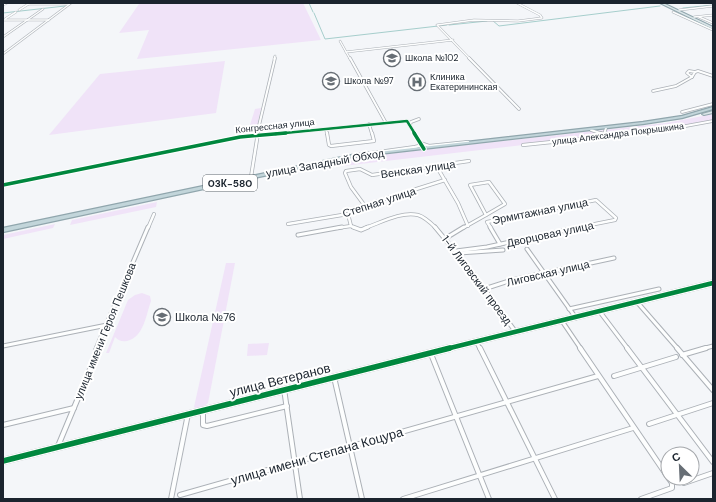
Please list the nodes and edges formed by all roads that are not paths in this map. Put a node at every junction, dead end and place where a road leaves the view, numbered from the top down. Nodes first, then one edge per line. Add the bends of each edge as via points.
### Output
1 (7, 3) edge
2 (29, 3) edge
3 (517, 3) edge
4 (663, 3) edge
5 (70, 4) edge
6 (3, 5) edge
7 (713, 5) edge
8 (697, 6) dead end
9 (42, 9) dead end
10 (19, 10) dead end
11 (678, 10) junction
12 (16, 12) dead end
13 (713, 15) edge
14 (694, 17) junction
15 (699, 17) junction
16 (3, 20) edge
17 (28, 20) junction
18 (49, 20) junction
19 (713, 27) edge
20 (3, 37) edge
21 (453, 40) junction
22 (340, 41) dead end
23 (346, 52) junction
24 (3, 54) edge
25 (275, 56) dead end
26 (695, 72) junction
27 (713, 76) edge
28 (692, 77) junction
29 (653, 91) dead end
30 (713, 104) edge
31 (519, 109) dead end
32 (713, 111) edge
33 (682, 112) dead end
34 (419, 120) dead end
35 (713, 121) edge
36 (398, 122) junction
37 (386, 123) junction
38 (369, 124) junction
39 (410, 125) junction
40 (625, 126) junction
41 (606, 128) junction
42 (326, 129) junction
43 (591, 130) junction
44 (604, 134) junction
45 (257, 135) junction
46 (607, 136) junction
47 (523, 145) dead end
48 (422, 146) junction
49 (469, 161) dead end
50 (437, 166) junction
51 (251, 177) junction
52 (445, 180) junction
53 (3, 185) edge
54 (596, 200) joint
55 (365, 206) junction
56 (154, 214) dead end
57 (348, 214) junction
58 (486, 215) junction
59 (288, 224) dead end
60 (351, 226) junction
61 (468, 226) junction
62 (3, 230) edge
63 (298, 235) dead end
64 (446, 238) junction
65 (500, 244) junction
66 (503, 250) dead end
67 (527, 250) dead end
68 (457, 252) junction
69 (614, 258) dead end
70 (543, 273) junction
71 (713, 283) edge
72 (484, 289) junction
73 (659, 290) dead end
74 (637, 302) junction
75 (570, 309) junction
76 (600, 312) junction
77 (576, 318) junction
78 (562, 321) junction
79 (107, 325) junction
80 (515, 331) junction
81 (477, 343) junction
82 (3, 346) edge
83 (713, 346) edge
84 (431, 354) junction
85 (682, 354) junction
86 (676, 357) dead end
87 (641, 368) junction
88 (598, 376) junction
89 (614, 376) dead end
90 (334, 378) junction
91 (285, 390) junction
92 (713, 390) edge
93 (507, 402) junction
94 (713, 403) edge
95 (287, 406) junction
96 (74, 408) junction
97 (203, 411) junction
98 (188, 415) junction
99 (677, 415) junction
100 (456, 417) junction
101 (649, 424) dead end
102 (3, 425) edge
103 (634, 428) junction
104 (351, 447) junction
105 (57, 448) junction
106 (534, 458) junction
107 (295, 460) junction
108 (3, 462) edge
109 (713, 462) edge
110 (713, 473) edge
111 (479, 476) junction
112 (700, 477) edge
113 (180, 495) dead end
114 (171, 499) edge
115 (300, 499) edge
116 (362, 499) edge
117 (404, 499) edge
118 (489, 499) edge
119 (555, 499) edge
120 (641, 499) edge

1 - 6 street
2 - 5 street
2 - 10 street
3 - 21 street via 542,18 518,21 474,20 437,25
4 - 11 main road
5 - 18 street
7 - 8 street
7 - 11 street
9 - 17 street
11 - 14 main road
11 - 19 main road
12 - 16 street
13 - 15 street
14 - 15 street
14 - 19 main road
15 - 19 street
16 - 17 street
17 - 18 street
17 - 20 street
18 - 24 street
21 - 23 street
21 - 31 street
22 - 23 street
23 - 37 street
25 - 45 street
26 - 27 street
26 - 28 street
26 - 28 street via 687,73
28 - 29 street via 672,88
30 - 33 street
32 - 40 highway, 03К-580
32 - 40 highway, 03К-580
34 - 39 street via 411,122
35 - 46 street, улица Александра Покрышкина via 664,130
36 - 37 street, Конгрессная улица
36 - 39 street
36 - 39 street, Конгрессная улица via 407,121
37 - 38 street, Конгрессная улица
38 - 42 street, Конгрессная улица
38 - 42 street via 374,141 331,146
39 - 48 street
40 - 41 highway, улица Западный Обход / 03К-580
40 - 48 highway, улица Западный Обход / 03К-580
41 - 43 highway, улица Западный Обход / 03К-580
41 - 44 street
42 - 45 street, Конгрессная улица
43 - 44 street
43 - 48 highway, улица Западный Обход / 03К-580
44 - 46 street
45 - 51 street
45 - 53 street, Конгрессная улица
46 - 47 street, улица Александра Покрышкина
48 - 51 highway, улица Западный Обход / 03К-580 via 352,156
48 - 62 highway, улица Западный Обход / 03К-580 via 337,160 103,212
49 - 50 street, Венская улица
50 - 52 street
50 - 55 street, Венская улица via 372,175 362,169 346,171 347,182
51 - 62 highway, улица Западный Обход / 03К-580 via 46,221 29,222
52 - 55 street, Степная улица
52 - 61 street
54 - 65 street, Эрмитажная улица via 487,222
54 - 65 street, Дворцовая улица via 616,218 615,220
55 - 57 street, Степная улица via 349,211
56 - 79 street, улица имени Героя Пешкова
57 - 59 street, Степная улица
57 - 60 street
58 - 58 street via 505,204 490,182 471,184
58 - 61 street
60 - 63 street, Степная улица
60 - 64 street, 1-й Лиговский проезд via 361,230 410,214 421,215
61 - 64 street
64 - 68 street, 1-й Лиговский проезд
65 - 68 street, Дворцовая улица
66 - 68 street
67 - 70 street
68 - 72 street, 1-й Лиговский проезд
69 - 70 street, Лиговская улица
70 - 72 street, Лиговская улица
70 - 75 street
71 - 74 street, улица Ветеранов
72 - 80 street, 1-й Лиговский проезд
73 - 75 street
74 - 76 street, улица Ветеранов
74 - 85 street
75 - 77 street
76 - 77 street, улица Ветеранов
76 - 87 street
77 - 78 street, улица Ветеранов
78 - 80 street, улица Ветеранов
78 - 81 street, улица Ветеранов
78 - 88 street
79 - 82 street
79 - 96 street, улица имени Героя Пешкова
80 - 90 street, улица Ветеранов
81 - 84 street, улица Ветеранов
81 - 93 street
83 - 85 street
84 - 90 street, улица Ветеранов
84 - 100 street
85 - 92 street
86 - 87 street
87 - 89 street
87 - 99 street
88 - 93 street, улица имени Степана Коцура
88 - 103 street
90 - 91 street, улица Ветеранов
90 - 104 street
91 - 95 street
91 - 97 street, улица Ветеранов
93 - 100 street, улица имени Степана Коцура
93 - 106 street
94 - 99 street
95 - 97 street via 207,426 203,425
95 - 107 street
96 - 102 street
96 - 105 street, улица имени Героя Пешкова
97 - 98 street, улица Ветеранов
98 - 105 street, улица Ветеранов
98 - 108 street, улица Ветеранов
98 - 114 street
99 - 101 street
99 - 109 street
100 - 104 street, улица имени Степана Коцура
100 - 111 street
103 - 106 street
103 - 120 street via 672,483 672,488
104 - 107 street, улица имени Степана Коцура
104 - 116 street
105 - 108 street, улица Ветеранов
106 - 111 street
106 - 119 street
107 - 113 street, улица имени Степана Коцура
107 - 115 street
110 - 112 street
111 - 117 street
111 - 118 street

